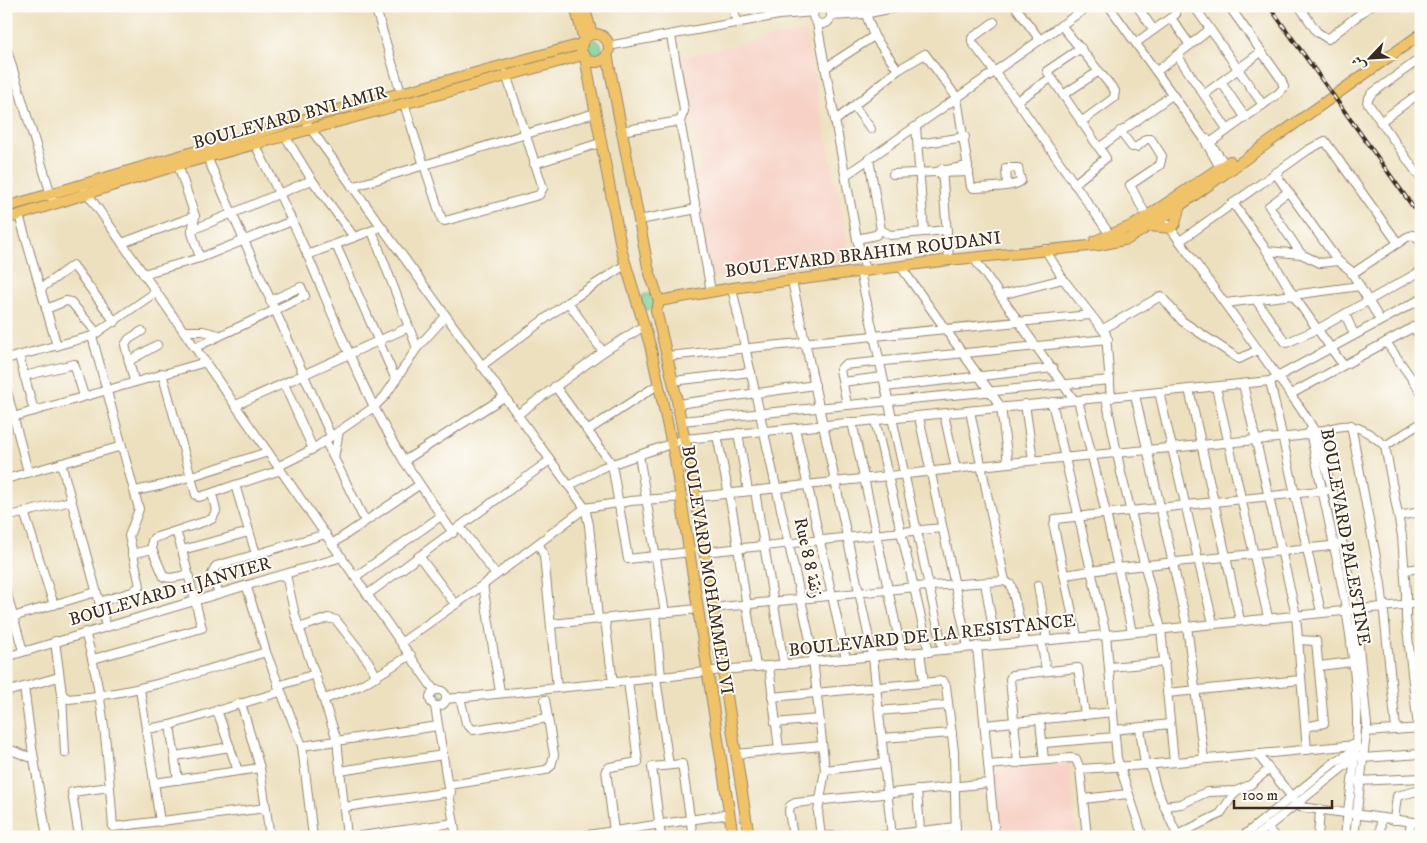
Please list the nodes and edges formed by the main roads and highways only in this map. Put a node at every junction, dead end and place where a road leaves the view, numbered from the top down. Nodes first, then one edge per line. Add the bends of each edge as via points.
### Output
1 (575, 6) edge
2 (584, 6) edge
3 (1421, 26) edge
4 (1421, 34) edge
5 (586, 40) junction
6 (608, 50) junction
7 (584, 56) junction
8 (1225, 169) junction
9 (85, 189) junction
10 (53, 199) junction
11 (1180, 205) junction
12 (6, 206) edge
13 (1163, 212) junction
14 (6, 218) edge
15 (1148, 222) junction
16 (656, 302) junction
17 (639, 306) junction
18 (733, 837) edge
19 (749, 837) edge

1 - 5 main road
2 - 5 main road
3 - 8 main road, BOULEVARD BRAHIM ROUDANI
4 - 8 main road, BOULEVARD BRAHIM ROUDANI
5 - 6 main road via 603,37
5 - 7 main road
5 - 9 main road, BOULEVARD BNI AMIR via 305,119
6 - 7 main road via 599,61 591,61
6 - 16 main road, BOULEVARD MOHAMMED VI via 621,132
7 - 9 main road, BOULEVARD BNI AMIR via 506,74
7 - 17 main road, BOULEVARD MOHAMMED VI via 625,265
8 - 11 main road, BOULEVARD BRAHIM ROUDANI
8 - 13 main road, BOULEVARD BRAHIM ROUDANI
9 - 10 main road, BOULEVARD BNI AMIR
10 - 12 main road, BOULEVARD BNI AMIR
10 - 14 main road, BOULEVARD BNI AMIR
11 - 13 main road, BOULEVARD BRAHIM ROUDANI
11 - 15 main road via 1173,226
13 - 15 main road, BOULEVARD BRAHIM ROUDANI
15 - 16 main road, BOULEVARD BRAHIM ROUDANI via 1128,239 732,288
16 - 17 main road via 650,313
16 - 17 main road via 649,292 642,294
16 - 19 main road, BOULEVARD MOHAMMED VI via 696,497
17 - 18 main road, BOULEVARD MOHAMMED VI via 682,497

